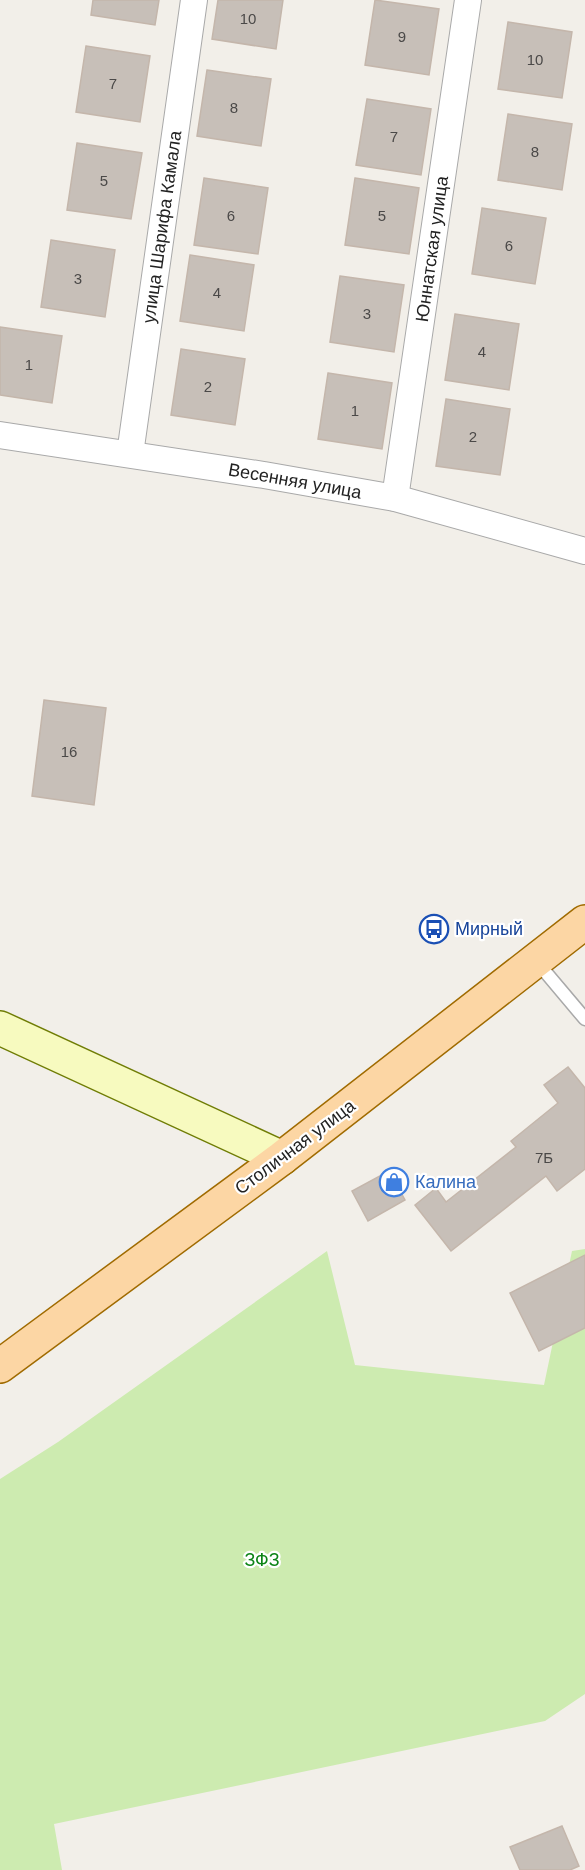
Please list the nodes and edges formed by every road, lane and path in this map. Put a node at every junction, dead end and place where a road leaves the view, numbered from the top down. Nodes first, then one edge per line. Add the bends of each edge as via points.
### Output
1 (194, 0) edge
2 (468, 0) edge
3 (0, 435) edge
4 (130, 454) junction
5 (395, 498) junction
6 (585, 551) edge
7 (585, 922) edge
8 (537, 961) junction
9 (580, 1007) edge
10 (585, 1019) edge
11 (0, 1028) edge
12 (282, 1158) junction
13 (0, 1366) edge

1 - 4 street, улица Шарифа Камала
2 - 5 street, Юннатская улица
3 - 4 street, Весенняя улица
4 - 5 street, Весенняя улица
5 - 6 street, Весенняя улица
7 - 8 main road, Столичная улица
8 - 9 lane
8 - 12 main road, Столичная улица
9 - 10 lane
11 - 12 main road
12 - 13 main road, Столичная улица

